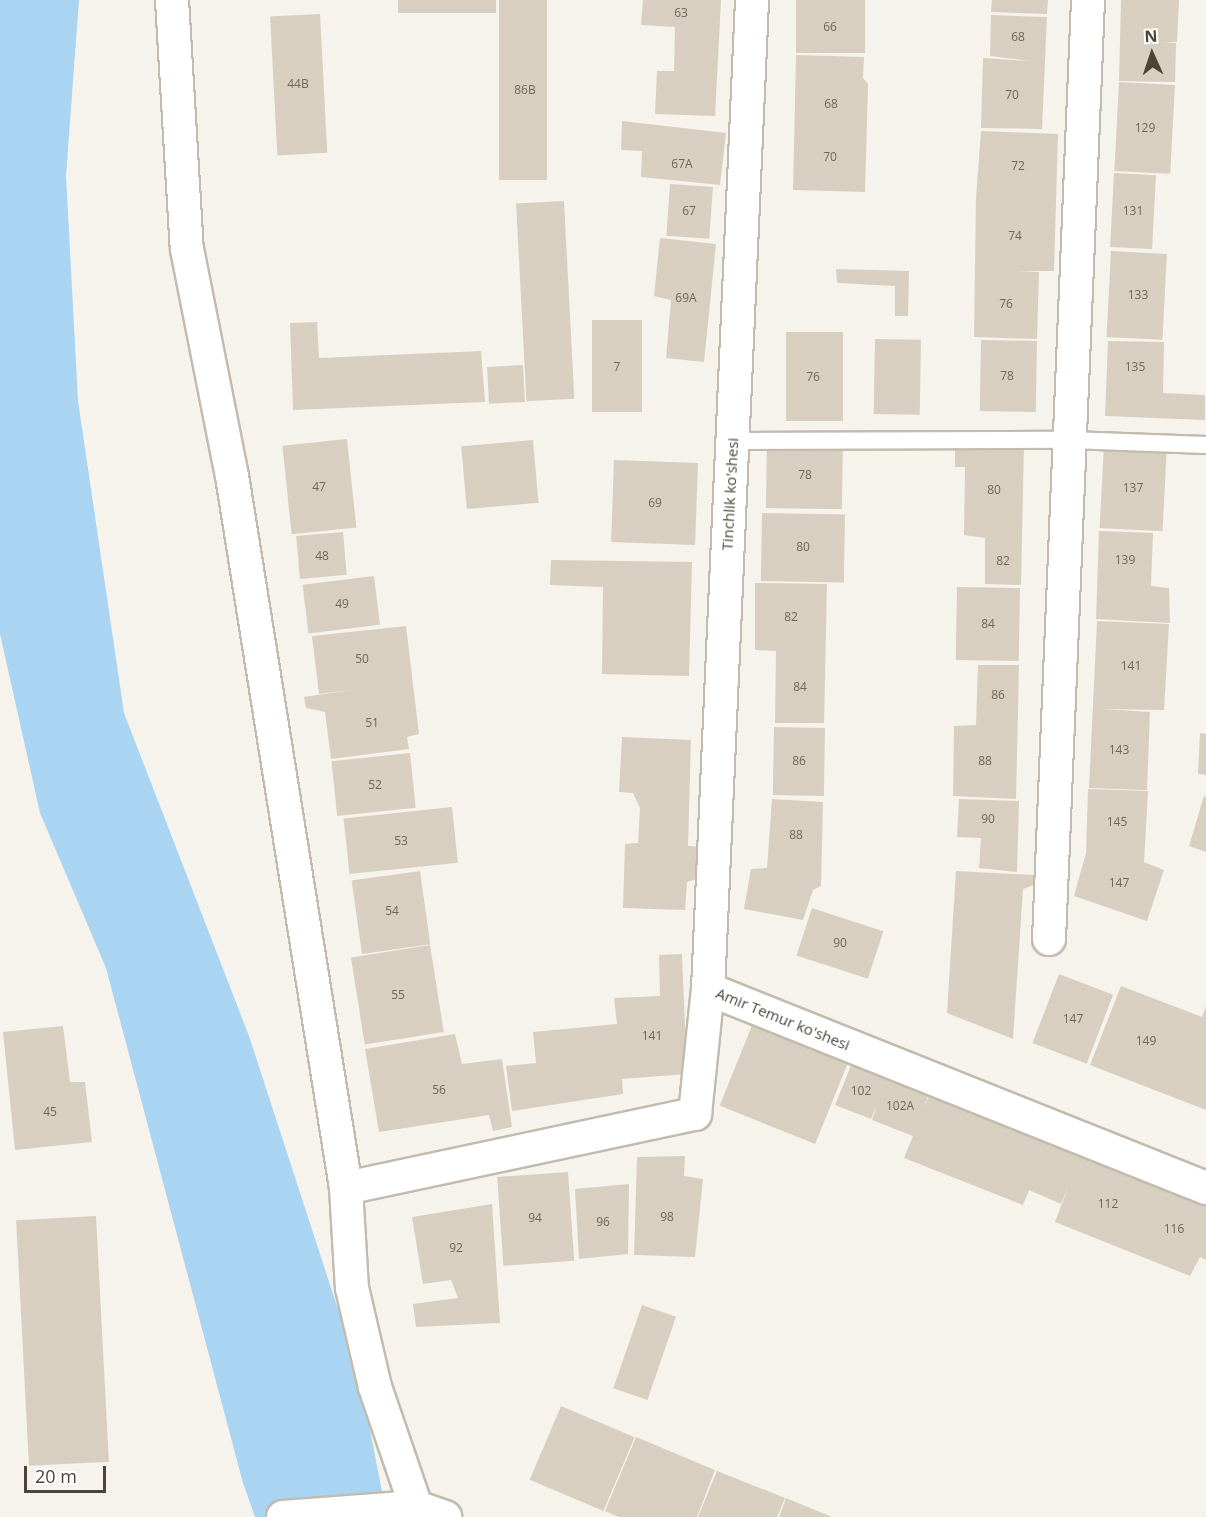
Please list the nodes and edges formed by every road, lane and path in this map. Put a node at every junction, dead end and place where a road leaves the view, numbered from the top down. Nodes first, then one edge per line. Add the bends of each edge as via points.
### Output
1 (172, 0) edge
2 (752, 0) edge
3 (1088, 0) edge
4 (1070, 440) junction
5 (732, 441) junction
6 (1206, 445) edge
7 (1049, 939) dead end
8 (708, 989) junction
9 (346, 1188) junction
10 (1206, 1188) edge
11 (403, 1508) junction
12 (283, 1517) edge
13 (445, 1517) edge

1 - 9 street via 187,249 232,476
2 - 5 street, Tinchlik ko'shesi
3 - 4 street
4 - 5 lane
4 - 6 lane
4 - 7 street
5 - 8 street, Tinchlik ko'shesi
8 - 9 street, Amir Temur ko'shesi via 695,1114
8 - 10 street, Amir Temur ko'shesi
9 - 11 street via 355,1299
11 - 12 street
11 - 13 street

